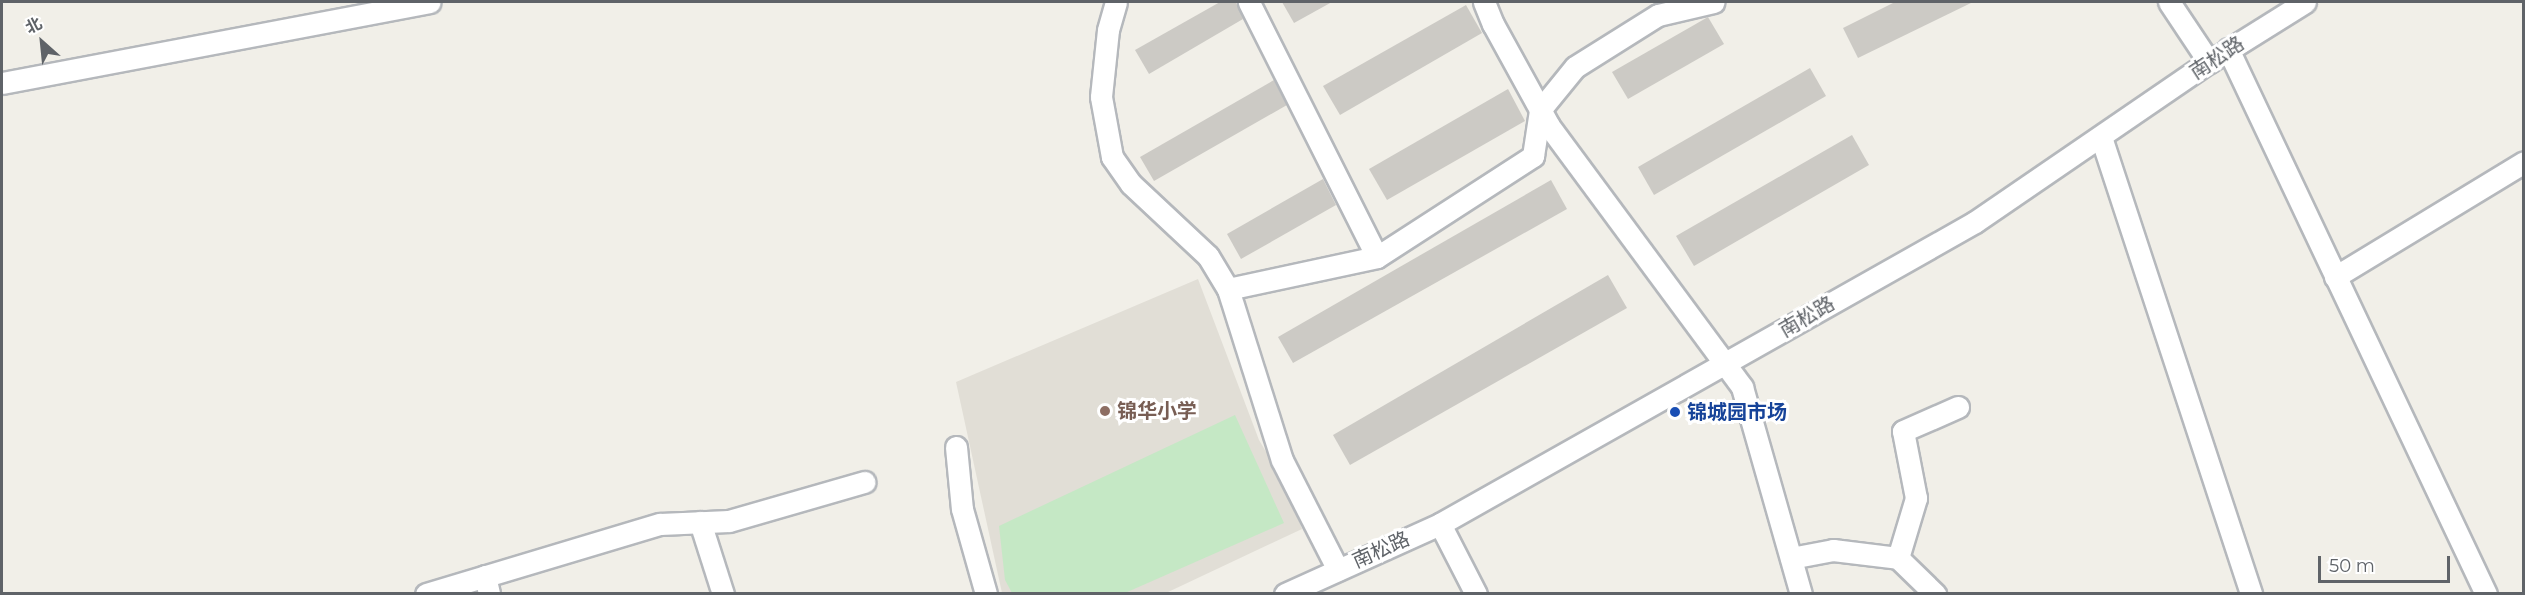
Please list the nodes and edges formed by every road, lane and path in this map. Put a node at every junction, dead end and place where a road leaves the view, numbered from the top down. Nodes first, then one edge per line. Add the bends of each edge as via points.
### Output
1 (429, 2) edge
2 (1116, 2) edge
3 (1249, 2) edge
4 (1485, 2) edge
5 (1714, 2) edge
6 (2169, 2) edge
7 (2305, 2) edge
8 (2228, 49) junction
9 (2209, 62) junction
10 (2, 83) edge
11 (1540, 110) junction
12 (2101, 137) junction
13 (2523, 162) edge
14 (1377, 257) junction
15 (2335, 277) junction
16 (1228, 289) junction
17 (1725, 363) junction
18 (1958, 407) dead end
19 (956, 447) dead end
20 (864, 482) dead end
21 (700, 522) junction
22 (1440, 524) junction
23 (1791, 558) junction
24 (1899, 558) junction
25 (1338, 570) junction
26 (487, 585) edge
27 (426, 594) edge
28 (723, 594) edge
29 (986, 594) edge
30 (1285, 594) edge
31 (1476, 594) edge
32 (1801, 594) edge
33 (1935, 594) edge
34 (2251, 594) edge
35 (2486, 594) edge

1 - 10 street
2 - 16 street via 1108,30 1101,97 1112,157 1131,184 1208,256
3 - 14 street
4 - 11 street
5 - 11 street via 1658,15 1584,61
6 - 9 street
7 - 8 street, 南松路
8 - 9 street, 南松路
8 - 15 street
9 - 12 street, 南松路
11 - 14 street via 1533,156
11 - 17 street
12 - 17 street, 南松路 via 1975,222
12 - 34 street
13 - 15 street
14 - 16 street
15 - 35 street
16 - 25 street via 1282,460
17 - 22 street, 南松路
17 - 23 street via 1742,387
18 - 24 street via 1903,431 1916,498
19 - 29 street via 962,509
20 - 21 street via 729,521
21 - 26 street via 660,524
21 - 28 street
22 - 25 street, 南松路
22 - 31 street
23 - 24 street via 1833,550
23 - 32 street
24 - 33 street
25 - 30 street, 南松路
26 - 27 street

